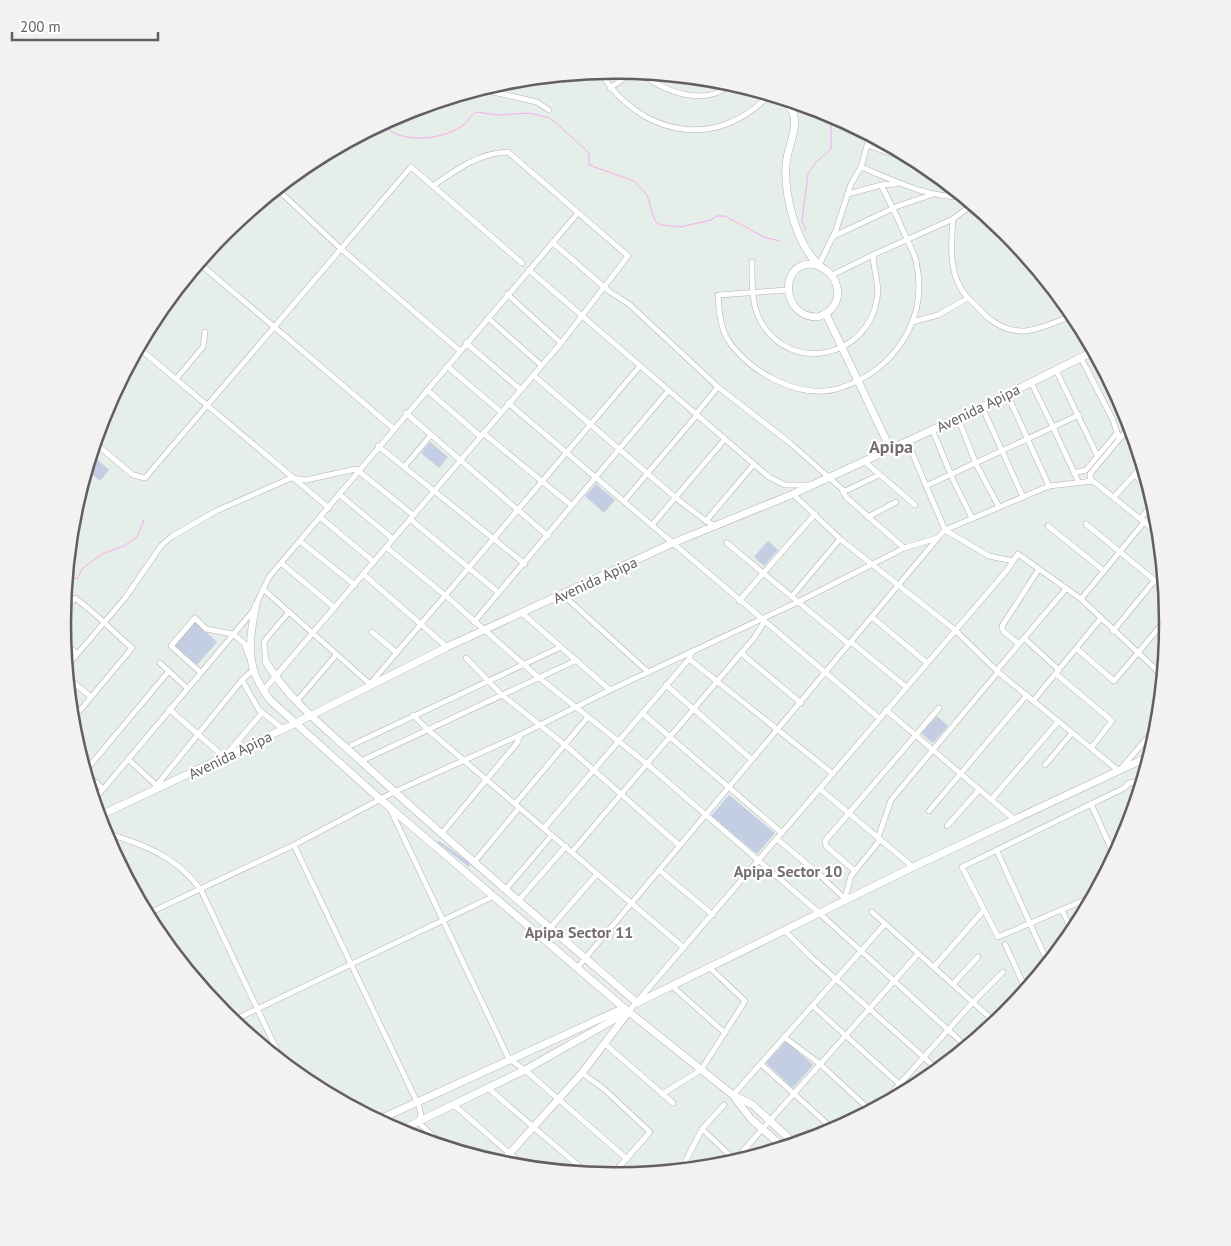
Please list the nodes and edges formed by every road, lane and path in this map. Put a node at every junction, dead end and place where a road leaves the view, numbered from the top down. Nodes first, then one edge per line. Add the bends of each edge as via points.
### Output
1 (605, 79) edge
2 (623, 79) edge
3 (651, 80) edge
4 (610, 88) junction
5 (722, 89) edge
6 (495, 92) edge
7 (763, 99) edge
8 (789, 108) edge
9 (549, 110) dead end
10 (868, 141) edge
11 (867, 145) junction
12 (884, 150) edge
13 (861, 168) junction
14 (898, 184) junction
15 (881, 185) junction
16 (433, 186) junction
17 (281, 193) edge
18 (848, 194) junction
19 (931, 195) junction
20 (952, 196) edge
21 (894, 208) junction
22 (967, 208) edge
23 (577, 214) junction
24 (953, 219) junction
25 (831, 237) junction
26 (907, 239) junction
27 (553, 243) junction
28 (340, 248) junction
29 (875, 254) junction
30 (752, 262) dead end
31 (522, 263) dead end
32 (819, 265) junction
33 (204, 266) edge
34 (529, 270) junction
35 (832, 275) junction
36 (605, 288) junction
37 (788, 290) junction
38 (507, 294) junction
39 (753, 294) junction
40 (968, 298) junction
41 (826, 314) junction
42 (581, 317) junction
43 (488, 318) junction
44 (1066, 318) edge
45 (912, 322) junction
46 (274, 326) junction
47 (205, 332) dead end
48 (466, 343) junction
49 (560, 343) junction
50 (842, 348) junction
51 (460, 350) junction
52 (144, 352) edge
53 (1089, 354) edge
54 (1081, 358) junction
55 (541, 365) junction
56 (447, 366) junction
57 (640, 366) junction
58 (1056, 370) junction
59 (532, 375) junction
60 (176, 379) junction
61 (856, 380) junction
62 (1031, 382) junction
63 (718, 387) junction
64 (520, 389) junction
65 (427, 390) junction
66 (668, 391) junction
67 (1007, 394) junction
68 (508, 403) junction
69 (206, 405) junction
70 (982, 407) junction
71 (501, 412) junction
72 (406, 413) junction
73 (696, 414) junction
74 (1079, 414) junction
75 (958, 418) junction
76 (591, 424) junction
77 (1053, 427) junction
78 (393, 428) junction
79 (932, 429) junction
80 (1124, 430) edge
81 (481, 434) junction
82 (431, 435) junction
83 (1118, 436) junction
84 (725, 438) junction
85 (1027, 439) junction
86 (908, 441) junction
87 (378, 446) junction
88 (100, 447) edge
89 (620, 448) junction
90 (890, 448) junction
91 (1002, 451) junction
92 (566, 453) junction
93 (1098, 455) junction
94 (459, 460) junction
95 (864, 461) junction
96 (754, 464) junction
97 (976, 464) junction
98 (404, 467) junction
99 (360, 470) junction
100 (1138, 470) edge
101 (648, 473) junction
102 (1074, 473) junction
103 (1134, 475) junction
104 (596, 476) junction
105 (879, 476) junction
106 (952, 476) junction
107 (828, 477) junction
108 (291, 478) junction
109 (1091, 480) junction
110 (1140, 480) edge
111 (1078, 481) junction
112 (542, 482) junction
113 (813, 484) junction
114 (928, 485) junction
115 (1049, 486) junction
116 (433, 492) junction
117 (844, 492) junction
118 (340, 494) junction
119 (793, 494) junction
120 (1023, 497) junction
121 (1114, 497) junction
122 (676, 498) junction
123 (624, 501) junction
124 (896, 502) dead end
125 (571, 505) junction
126 (915, 505) dead end
127 (998, 507) junction
128 (329, 508) junction
129 (518, 511) junction
130 (1148, 512) edge
131 (815, 514) junction
132 (412, 517) junction
133 (868, 517) junction
134 (321, 518) junction
135 (972, 518) junction
136 (1143, 520) junction
137 (706, 521) junction
138 (1086, 524) dead end
139 (652, 525) junction
140 (718, 526) junction
141 (1048, 526) dead end
142 (1151, 527) edge
143 (945, 530) junction
144 (548, 536) junction
145 (937, 538) junction
146 (393, 539) junction
147 (840, 539) junction
148 (493, 540) junction
149 (301, 542) junction
150 (673, 543) junction
151 (727, 543) dead end
152 (386, 547) junction
153 (904, 548) junction
154 (1119, 552) junction
155 (1013, 561) junction
156 (374, 562) junction
157 (281, 563) junction
158 (525, 564) junction
159 (873, 565) junction
160 (470, 567) junction
161 (1039, 569) junction
162 (1104, 570) junction
163 (764, 573) junction
164 (364, 574) junction
165 (1155, 580) junction
166 (1159, 583) edge
167 (355, 584) junction
168 (899, 584) junction
169 (264, 589) junction
170 (1065, 590) junction
171 (499, 593) junction
172 (563, 595) junction
173 (446, 596) junction
174 (792, 596) junction
175 (1081, 599) junction
176 (739, 601) junction
177 (72, 602) edge
178 (798, 602) junction
179 (256, 605) junction
180 (335, 608) junction
181 (289, 612) junction
182 (523, 614) junction
183 (872, 617) junction
184 (1102, 618) junction
185 (762, 620) junction
186 (474, 622) junction
187 (103, 624) junction
188 (421, 624) junction
189 (1160, 627) edge
190 (486, 630) junction
191 (955, 630) junction
192 (1113, 631) junction
193 (372, 632) dead end
194 (233, 634) junction
195 (313, 634) junction
196 (1024, 638) junction
197 (850, 643) junction
198 (1019, 644) junction
199 (447, 647) junction
200 (561, 647) junction
201 (72, 649) edge
202 (1077, 649) junction
203 (692, 651) junction
204 (396, 653) junction
205 (742, 653) junction
206 (78, 654) junction
207 (1138, 654) junction
208 (336, 655) junction
209 (466, 658) dead end
210 (250, 659) junction
211 (689, 659) junction
212 (72, 660) edge
213 (577, 660) junction
214 (266, 662) joint
215 (160, 663) dead end
216 (927, 663) junction
217 (524, 664) junction
218 (1156, 670) edge
219 (168, 671) junction
220 (998, 671) junction
221 (200, 672) junction
222 (252, 672) junction
223 (648, 672) junction
224 (1057, 672) junction
225 (825, 673) junction
226 (275, 678) junction
227 (538, 678) junction
228 (242, 680) junction
229 (487, 680) junction
230 (717, 682) junction
231 (75, 684) edge
232 (370, 684) junction
233 (666, 685) junction
234 (906, 687) junction
235 (187, 688) junction
236 (610, 690) junction
237 (263, 692) junction
238 (502, 694) junction
239 (1027, 695) junction
240 (91, 697) junction
241 (297, 701) junction
242 (1033, 701) junction
243 (801, 703) junction
244 (575, 707) junction
245 (939, 708) dead end
246 (169, 709) junction
247 (693, 709) junction
248 (886, 710) junction
249 (79, 712) edge
250 (642, 712) junction
251 (262, 713) junction
252 (413, 715) junction
253 (310, 716) junction
254 (588, 717) junction
255 (879, 718) junction
256 (1058, 722) junction
257 (294, 724) junction
258 (539, 724) junction
259 (283, 729) junction
260 (427, 729) junction
261 (776, 730) junction
262 (1072, 733) junction
263 (915, 734) junction
264 (520, 735) junction
265 (197, 736) junction
266 (1147, 737) edge
267 (671, 738) junction
268 (618, 741) junction
269 (352, 745) dead end
270 (565, 746) junction
271 (1090, 748) junction
272 (933, 750) junction
273 (224, 757) junction
274 (463, 759) junction
275 (752, 759) junction
276 (128, 760) junction
277 (1142, 760) edge
278 (361, 761) junction
279 (647, 764) junction
280 (90, 765) edge
281 (1045, 765) dead end
282 (593, 770) junction
283 (1119, 771) junction
284 (833, 774) junction
285 (960, 774) junction
286 (487, 780) junction
287 (95, 781) edge
288 (1136, 782) edge
289 (156, 785) junction
290 (727, 788) junction
291 (103, 789) junction
292 (820, 789) junction
293 (979, 790) junction
294 (394, 792) junction
295 (151, 793) junction
296 (99, 794) edge
297 (622, 794) junction
298 (380, 799) junction
299 (992, 800) junction
300 (1091, 804) junction
301 (517, 806) junction
302 (390, 807) junction
303 (929, 812) dead end
304 (106, 813) edge
305 (849, 813) junction
306 (704, 815) junction
307 (1015, 821) junction
308 (947, 826) dead end
309 (544, 828) junction
310 (442, 833) junction
311 (782, 833) junction
312 (552, 835) junction
313 (115, 837) edge
314 (777, 839) junction
315 (879, 839) junction
316 (294, 845) junction
317 (679, 845) junction
318 (566, 846) junction
319 (1111, 848) edge
320 (997, 851) junction
321 (572, 852) junction
322 (475, 862) junction
323 (758, 862) junction
324 (913, 867) junction
325 (659, 870) junction
326 (855, 871) junction
327 (596, 874) junction
328 (506, 889) junction
329 (201, 890) junction
330 (494, 896) junction
331 (845, 899) junction
332 (519, 900) junction
333 (1083, 901) edge
334 (631, 903) junction
335 (984, 910) junction
336 (1062, 910) junction
337 (154, 911) edge
338 (872, 912) dead end
339 (820, 914) junction
340 (713, 915) junction
341 (444, 921) junction
342 (1031, 923) junction
343 (885, 924) junction
344 (1069, 924) edge
345 (551, 927) junction
346 (785, 931) junction
347 (1005, 944) dead end
348 (684, 948) junction
349 (861, 952) junction
350 (918, 954) junction
351 (1045, 956) edge
352 (978, 957) dead end
353 (586, 958) junction
354 (351, 964) junction
355 (709, 967) junction
356 (934, 967) junction
357 (577, 968) junction
358 (1003, 972) dead end
359 (837, 978) junction
360 (894, 981) junction
361 (953, 984) junction
362 (1023, 984) edge
363 (672, 986) junction
364 (973, 1002) junction
365 (637, 1003) junction
366 (813, 1006) junction
367 (870, 1008) junction
368 (257, 1009) junction
369 (626, 1009) junction
370 (240, 1016) edge
371 (990, 1017) edge
372 (948, 1030) junction
373 (725, 1033) junction
374 (845, 1035) junction
375 (784, 1037) junction
376 (962, 1042) edge
377 (605, 1044) junction
378 (276, 1048) edge
379 (924, 1058) junction
380 (509, 1059) junction
381 (761, 1064) junction
382 (820, 1064) junction
383 (933, 1065) edge
384 (525, 1070) junction
385 (701, 1070) junction
386 (582, 1073) junction
387 (900, 1084) junction
388 (488, 1088) junction
389 (894, 1090) edge
390 (793, 1093) junction
391 (662, 1094) junction
392 (733, 1095) junction
393 (558, 1099) junction
394 (416, 1102) junction
395 (673, 1104) dead end
396 (454, 1105) junction
397 (724, 1105) dead end
398 (866, 1106) edge
399 (386, 1116) edge
400 (768, 1120) junction
401 (418, 1122) junction
402 (828, 1124) edge
403 (533, 1125) junction
404 (408, 1127) edge
405 (762, 1128) junction
406 (702, 1129) junction
407 (432, 1135) edge
408 (789, 1138) edge
409 (778, 1142) edge
410 (743, 1152) edge
411 (509, 1154) junction
412 (730, 1155) edge
413 (507, 1156) edge
414 (514, 1158) edge
415 (627, 1159) junction
416 (684, 1163) edge
417 (578, 1166) edge
418 (620, 1167) edge

1 - 4 street
2 - 4 street
3 - 5 street via 658,86 692,94 711,94
4 - 7 street via 618,98 644,115 668,126 688,130 733,123
6 - 9 street via 537,102
8 - 32 street via 794,117 786,165 790,207 804,244
10 - 11 street
11 - 12 street
11 - 13 street
13 - 14 street
13 - 18 street
14 - 15 street
14 - 19 street
15 - 18 street
15 - 21 street
16 - 23 street via 464,164 497,152 508,152
16 - 28 street via 411,167
16 - 31 street
17 - 28 street
18 - 25 street
19 - 20 street
19 - 21 street
21 - 25 street
21 - 26 street
22 - 24 street
23 - 27 street
23 - 36 street via 628,256
24 - 26 street
24 - 40 street via 952,264
25 - 32 street
26 - 29 street
26 - 45 street via 917,270 917,304
27 - 34 street
27 - 36 street
28 - 46 street
28 - 51 street
29 - 35 street
29 - 50 street via 873,262 878,288 875,308 863,332
30 - 39 street
32 - 35 street
32 - 37 street via 797,267
33 - 46 street
34 - 38 street
34 - 42 street
35 - 41 street via 839,292
36 - 42 street
36 - 63 street via 629,304
37 - 39 street
37 - 41 street via 792,304 801,313 813,317
38 - 43 street
38 - 49 street
39 - 50 street via 761,323 783,344 804,353 816,354
39 - 61 street via 718,295 727,339 757,369 773,379 806,389 839,389
40 - 44 street via 989,319 1009,331 1028,332
40 - 45 street via 938,315
41 - 50 street
42 - 49 street
42 - 57 street
43 - 48 street
43 - 55 street
45 - 61 street via 892,358
46 - 69 street
46 - 78 street
47 - 60 street via 203,347
48 - 51 street
48 - 64 street
49 - 55 street
50 - 61 street
51 - 56 street
52 - 60 street
53 - 54 street, Avenida Apipa
54 - 58 street, Avenida Apipa
54 - 83 street
55 - 59 street
56 - 65 street
56 - 71 street
57 - 66 street
57 - 76 street
58 - 62 street, Avenida Apipa
58 - 74 street
59 - 64 street
59 - 76 street
60 - 69 street
61 - 90 street
62 - 67 street, Avenida Apipa
62 - 77 street
63 - 73 street
63 - 107 street
64 - 68 street
65 - 72 street
65 - 81 street
66 - 73 street
66 - 89 street
67 - 70 street, Avenida Apipa
67 - 85 street
68 - 71 street
68 - 92 street
69 - 88 street via 145,478 133,475
69 - 108 street
70 - 75 street, Avenida Apipa
70 - 91 street
71 - 81 street
72 - 78 street
72 - 82 street
73 - 84 street
73 - 101 street
74 - 77 street
74 - 93 street
75 - 79 street, Avenida Apipa
75 - 97 street
76 - 89 street
76 - 92 street
77 - 85 street
77 - 102 street
78 - 87 street
79 - 86 street, Avenida Apipa
79 - 106 street
80 - 83 street
81 - 94 street
81 - 112 street
82 - 94 street
82 - 98 street
83 - 93 street
83 - 109 street via 1090,474
84 - 96 street
84 - 122 street
85 - 91 street
85 - 115 street
86 - 90 street, Avenida Apipa
86 - 114 street
87 - 98 street
87 - 99 street
89 - 101 street
89 - 104 street
90 - 95 street, Avenida Apipa
91 - 97 street
91 - 120 street
92 - 104 street
92 - 112 street
93 - 102 street via 1086,470
94 - 116 street
94 - 129 street
95 - 105 street
95 - 107 street, Avenida Apipa
96 - 113 street via 785,485
96 - 137 street
97 - 106 street
97 - 127 street
98 - 116 street
99 - 108 street via 306,480
99 - 118 street
99 - 132 street
100 - 103 street
101 - 122 street
101 - 123 street
102 - 111 street
103 - 110 street
103 - 121 street
104 - 123 street
104 - 125 street
105 - 117 street
105 - 126 street via 906,494
106 - 114 street
106 - 135 street
107 - 113 street, Avenida Apipa
107 - 117 street
108 - 128 street
108 - 187 street via 223,508 171,537
109 - 111 street
109 - 121 street
111 - 115 street
112 - 125 street
112 - 129 street
113 - 119 street, Avenida Apipa
114 - 143 street
115 - 120 street
116 - 132 street
116 - 148 street
117 - 133 street
118 - 128 street
118 - 146 street
119 - 131 street
119 - 140 street, Avenida Apipa
120 - 127 street
121 - 136 street
122 - 137 street
122 - 139 street
123 - 139 street
124 - 133 street
125 - 144 street
127 - 135 street
128 - 134 street
129 - 144 street
129 - 148 street
130 - 136 street
131 - 147 street
131 - 163 street
132 - 146 street
132 - 160 street
133 - 153 street
134 - 149 street
134 - 156 street
135 - 143 street
136 - 142 street
136 - 154 street
137 - 140 street
138 - 154 street
139 - 150 street
140 - 150 street, Avenida Apipa
141 - 162 street
143 - 145 street
143 - 155 street via 984,554
144 - 158 street
145 - 153 street
145 - 168 street
146 - 152 street
147 - 159 street
147 - 174 street
148 - 158 street
148 - 160 street
149 - 157 street
149 - 167 street
150 - 172 street, Avenida Apipa
150 - 176 street
151 - 163 street
152 - 156 street
152 - 173 street
153 - 159 street
154 - 162 street
154 - 165 street
155 - 161 street via 1018,554
155 - 191 street
156 - 164 street
157 - 169 street
157 - 180 street
158 - 171 street
159 - 168 street
159 - 178 street
160 - 171 street
160 - 173 street
161 - 170 street
161 - 198 street via 1002,626 1003,631
162 - 175 street
163 - 174 street
163 - 176 street
164 - 167 street
164 - 188 street
165 - 166 street
165 - 192 street
167 - 180 street
168 - 183 street
168 - 191 street
169 - 179 street
169 - 181 street
170 - 175 street
170 - 196 street
171 - 186 street
172 - 182 street, Avenida Apipa
172 - 223 street
173 - 186 street
173 - 188 street
174 - 178 street
175 - 184 street
176 - 185 street
177 - 187 street via 75,598 95,612
178 - 185 street
178 - 197 street
179 - 194 street
179 - 210 street via 250,631
180 - 195 street
181 - 195 street
181 - 214 street via 264,643
182 - 190 street, Avenida Apipa
182 - 200 street
183 - 197 street
183 - 216 street
184 - 192 street
184 - 202 street
185 - 203 street
185 - 205 street
185 - 225 street
186 - 190 street
187 - 206 street
187 - 240 street via 132,648
188 - 199 street
188 - 204 street
189 - 207 street
190 - 199 street, Avenida Apipa
190 - 217 street
191 - 216 street
191 - 220 street
192 - 207 street
193 - 204 street
194 - 210 street via 244,643
194 - 221 street
194 - 221 street via 206,629 195,618 171,646
195 - 208 street
195 - 226 street
196 - 198 street
196 - 224 street
197 - 225 street
197 - 234 street
198 - 220 street
199 - 232 street, Avenida Apipa
200 - 213 street
200 - 217 street
201 - 206 street
202 - 207 street via 1114,681
202 - 224 street
203 - 211 street
203 - 223 street
204 - 232 street
205 - 230 street
205 - 243 street
206 - 212 street
207 - 218 street
208 - 232 street
208 - 241 street
209 - 229 street
210 - 222 street
211 - 230 street
211 - 233 street
213 - 227 street
213 - 236 street
214 - 226 street
215 - 219 street
216 - 234 street
217 - 227 street
217 - 229 street
219 - 235 street
219 - 280 street
220 - 239 street
220 - 272 street
221 - 235 street
222 - 228 street
222 - 237 street
223 - 236 street
224 - 242 street
224 - 271 street via 1112,720
225 - 243 street
225 - 255 street
226 - 237 street
226 - 241 street
227 - 238 street
227 - 244 street
228 - 251 street
228 - 265 street
229 - 238 street
229 - 252 street
230 - 247 street
230 - 261 street
231 - 240 street
232 - 253 street, Avenida Apipa
233 - 247 street
233 - 250 street
234 - 248 street
235 - 246 street
236 - 244 street
237 - 257 street
238 - 258 street
238 - 260 street
239 - 242 street
239 - 285 street
240 - 249 street
241 - 253 street
242 - 256 street
243 - 261 street
244 - 254 street
244 - 258 street
245 - 263 street
246 - 265 street
246 - 276 street
247 - 267 street
247 - 275 street
248 - 255 street
248 - 263 street
250 - 267 street
250 - 268 street
251 - 259 street
251 - 273 street
252 - 260 street
252 - 269 street
253 - 257 street, Avenida Apipa
253 - 278 street
254 - 268 street
254 - 270 street
255 - 284 street
256 - 262 street
256 - 299 street
257 - 259 street, Avenida Apipa
257 - 298 street
258 - 264 street
258 - 270 street
259 - 273 street, Avenida Apipa
260 - 274 street
260 - 278 street
261 - 275 street
261 - 284 street
262 - 271 street
262 - 281 street
263 - 272 street
263 - 305 street
264 - 274 street
264 - 286 street
265 - 273 street
265 - 289 street
266 - 283 street
267 - 279 street
267 - 290 street
268 - 279 street
268 - 282 street
270 - 282 street
270 - 301 street
271 - 283 street
272 - 285 street
272 - 315 street via 891,800
273 - 295 street, Avenida Apipa
274 - 286 street
274 - 294 street
275 - 290 street
276 - 289 street
276 - 291 street
277 - 283 street
278 - 294 street
279 - 297 street
279 - 306 street
282 - 297 street
282 - 309 street
283 - 307 street
284 - 292 street
285 - 293 street
285 - 303 street
286 - 301 street
286 - 310 street
287 - 291 street
288 - 300 street
289 - 295 street
290 - 306 street
290 - 311 street
291 - 296 street
292 - 305 street
292 - 311 street
293 - 299 street
293 - 308 street
294 - 298 street
294 - 310 street
295 - 304 street, Avenida Apipa
297 - 317 street
297 - 321 street
298 - 302 street
298 - 316 street
299 - 307 street
300 - 319 street
300 - 320 street
301 - 309 street
301 - 322 street
302 - 330 street
302 - 341 street
305 - 315 street
305 - 326 street via 824,844
306 - 317 street
306 - 323 street
307 - 324 street
309 - 312 street
310 - 322 street
311 - 314 street
312 - 318 street
312 - 328 street
313 - 329 street via 172,860
314 - 323 street
314 - 331 street
315 - 324 street
315 - 326 street
316 - 329 street
316 - 354 street
317 - 325 street
318 - 321 street
318 - 332 street
320 - 335 street via 962,867
320 - 342 street
321 - 327 street
322 - 328 street
323 - 339 street
323 - 340 street
324 - 331 street
325 - 334 street
325 - 340 street
326 - 331 street
327 - 334 street
327 - 345 street
328 - 332 street
329 - 337 street
329 - 368 street
330 - 341 street
330 - 357 street
331 - 339 street
332 - 345 street
333 - 336 street
334 - 348 street
334 - 353 street
335 - 342 street via 998,937
335 - 356 street
336 - 342 street
336 - 344 street
338 - 343 street
339 - 346 street
339 - 349 street
340 - 348 street
341 - 354 street
341 - 380 street
342 - 351 street
343 - 349 street
343 - 350 street
345 - 353 street
346 - 355 street
346 - 359 street
347 - 362 street
348 - 365 street
349 - 359 street
349 - 360 street
350 - 356 street
350 - 360 street
352 - 361 street
353 - 357 street
353 - 365 street
354 - 368 street
354 - 394 street
355 - 363 street
355 - 373 street via 745,1001
356 - 361 street
357 - 369 street
358 - 364 street
359 - 366 street
359 - 367 street
360 - 367 street
360 - 372 street
361 - 364 street
363 - 365 street
363 - 373 street
364 - 371 street
364 - 372 street
365 - 369 street
366 - 374 street
366 - 375 street
367 - 374 street
367 - 379 street
368 - 370 street
368 - 378 street
369 - 377 street
369 - 380 street
369 - 384 street
369 - 385 street
372 - 376 street
372 - 379 street
373 - 385 street
374 - 382 street
374 - 387 street
375 - 381 street
375 - 382 street
377 - 386 street
377 - 391 street
379 - 383 street
379 - 387 street
380 - 384 street
380 - 394 street
381 - 390 street
381 - 392 street
382 - 390 street
382 - 398 street
384 - 388 street
384 - 393 street
385 - 391 street
385 - 392 street
386 - 393 street
386 - 415 street via 650,1132
387 - 389 street
388 - 396 street
388 - 403 street
390 - 400 street
390 - 402 street
391 - 395 street
392 - 400 street via 753,1105
392 - 405 street
393 - 403 street
393 - 415 street
394 - 399 street
394 - 401 street via 421,1111
396 - 401 street
396 - 411 street
397 - 406 street
400 - 405 street
400 - 408 street
401 - 404 street
401 - 407 street
403 - 411 street
403 - 417 street
405 - 409 street
405 - 410 street
406 - 412 street
406 - 416 street
411 - 413 street
411 - 414 street
415 - 418 street

